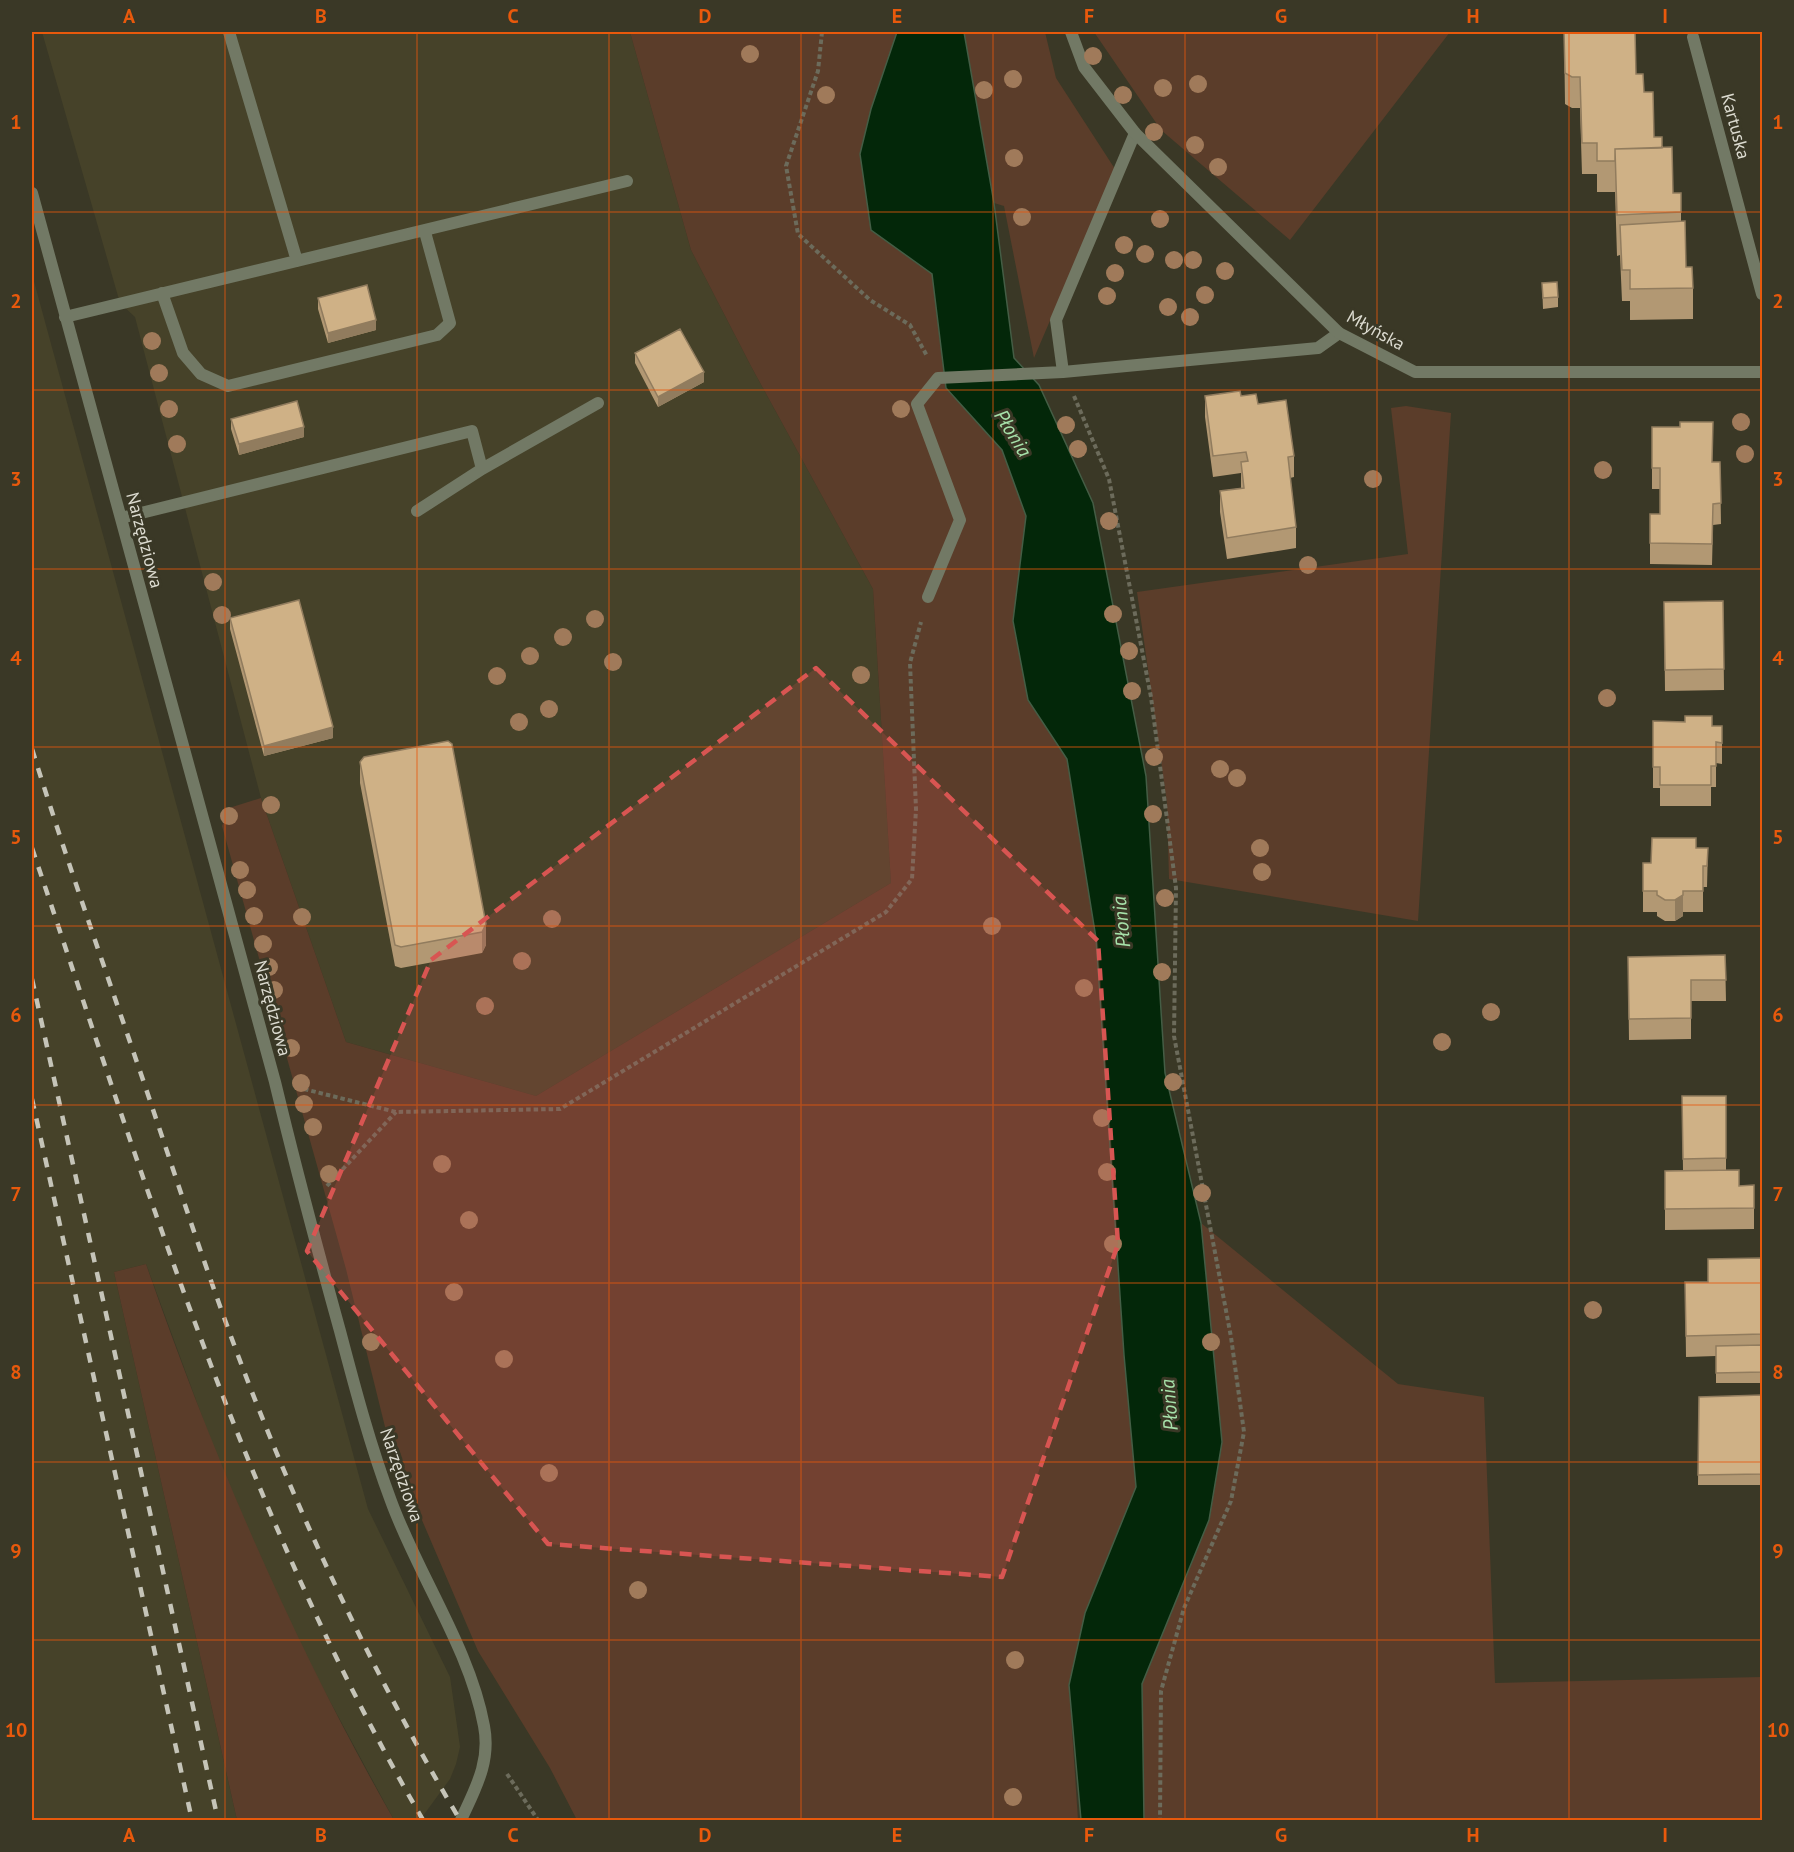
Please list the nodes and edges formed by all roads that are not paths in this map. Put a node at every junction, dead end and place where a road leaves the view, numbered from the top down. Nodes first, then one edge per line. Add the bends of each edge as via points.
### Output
1 (229, 32) edge
2 (1071, 32) edge
3 (1693, 37) dead end
4 (1135, 134) junction
5 (627, 181) dead end
6 (32, 193) edge
7 (425, 232) junction
8 (297, 261) junction
9 (162, 293) junction
10 (1762, 294) edge
11 (65, 317) junction
12 (1339, 333) junction
13 (1064, 372) junction
14 (1762, 372) edge
15 (598, 403) dead end
16 (482, 469) junction
17 (417, 511) dead end
18 (121, 518) junction
19 (928, 597) road end
20 (461, 1821) edge

1 - 8 street
2 - 4 street, Młyńska via 1084,67
3 - 10 street, Kartuska
4 - 12 street, Młyńska
4 - 13 street via 1056,320
5 - 7 street
6 - 11 street, Narzędziowa
7 - 8 street
7 - 9 street via 450,323 437,335 228,386 201,374 183,353
8 - 9 street
9 - 11 street
11 - 18 street, Narzędziowa
12 - 13 street via 1318,348
12 - 14 street, Młyńska via 1415,372
13 - 19 street via 938,378 917,404 960,520
15 - 16 street
16 - 17 street
16 - 18 street via 472,430
18 - 20 street, Narzędziowa via 378,1464 404,1536 471,1682 484,1728 484,1770

